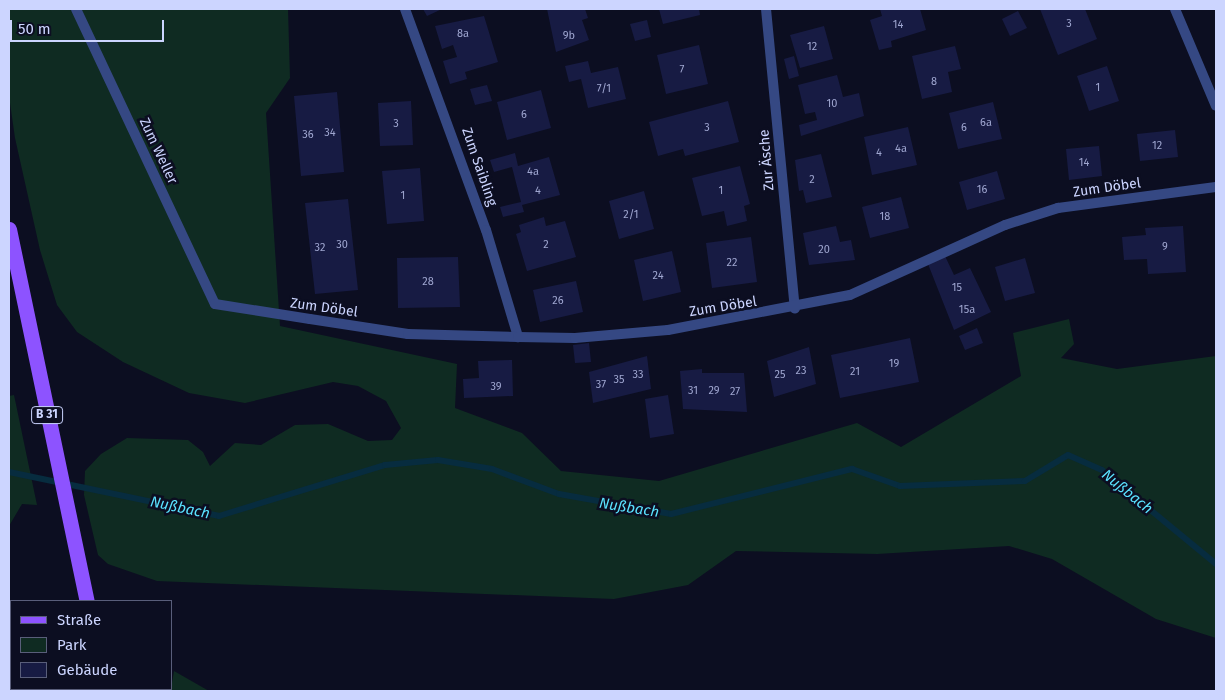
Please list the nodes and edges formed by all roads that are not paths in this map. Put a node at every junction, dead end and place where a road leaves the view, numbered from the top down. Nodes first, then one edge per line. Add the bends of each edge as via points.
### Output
1 (76, 9) edge
2 (405, 9) edge
3 (766, 9) edge
4 (1175, 9) edge
5 (1216, 106) edge
6 (1216, 187) edge
7 (9, 229) edge
8 (215, 304) joint
9 (795, 309) junction
10 (518, 337) junction
11 (87, 600) edge

1 - 8 street, Zum Weller
2 - 10 street, Zum Saibling via 486,230
3 - 9 street, Zur Äsche
4 - 5 street
6 - 9 street, Zum Döbel via 1058,208 1006,225 850,295
7 - 11 main road, B 31
8 - 10 street, Zum Döbel via 408,334
9 - 10 street, Zum Döbel via 668,330 575,338

